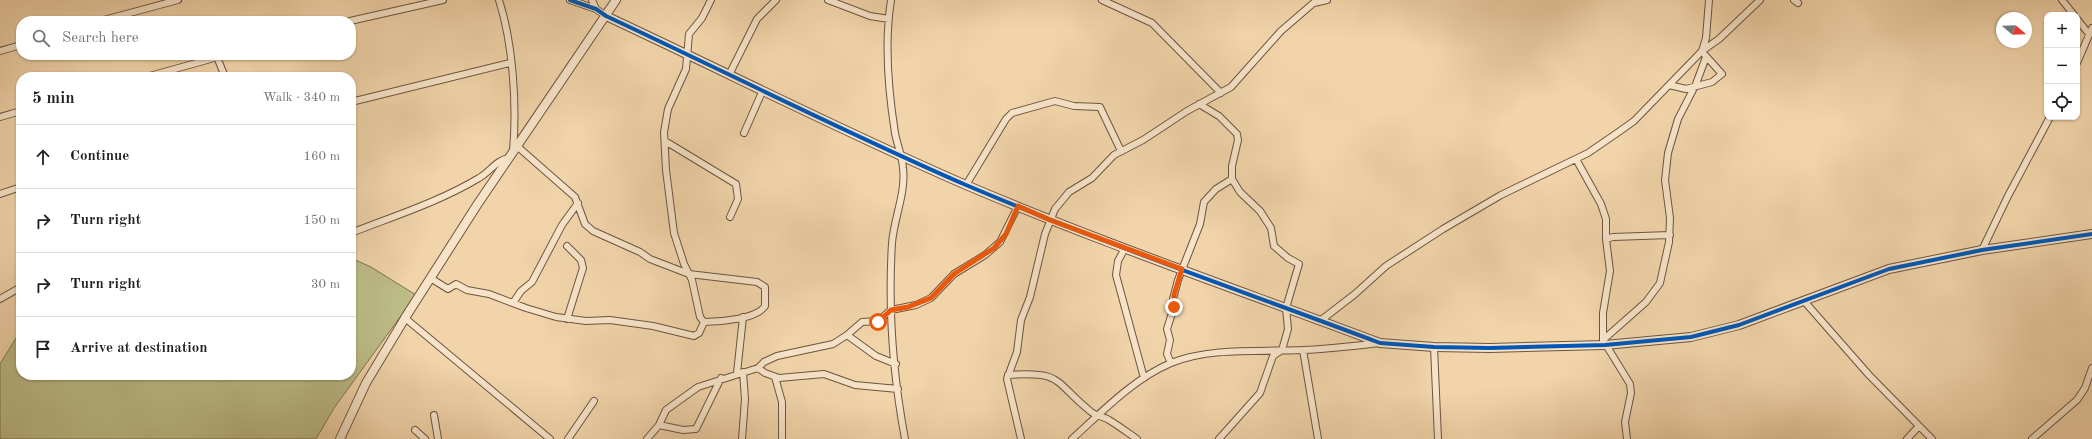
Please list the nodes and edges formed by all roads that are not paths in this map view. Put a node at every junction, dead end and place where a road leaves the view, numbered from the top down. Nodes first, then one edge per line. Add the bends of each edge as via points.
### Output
1 (178, 0) edge
2 (443, 0) edge
3 (499, 0) edge
4 (570, 0) edge
5 (592, 0) edge
6 (616, 0) edge
7 (711, 0) edge
8 (776, 0) edge
9 (828, 0) edge
10 (891, 0) edge
11 (1102, 0) edge
12 (1327, 0) edge
13 (1709, 0) edge
14 (1760, 0) edge
15 (2062, 0) edge
16 (1316, 2) edge
17 (596, 9) junction
18 (2072, 12) edge
19 (119, 16) edge
20 (606, 16) junction
21 (889, 19) junction
22 (356, 20) edge
23 (2080, 22) edge
24 (2091, 31) edge
25 (16, 46) edge
26 (1703, 50) junction
27 (0, 51) edge
28 (689, 55) junction
29 (2080, 56) edge
30 (1706, 57) junction
31 (206, 60) edge
32 (218, 60) edge
33 (510, 63) junction
34 (164, 72) edge
35 (223, 72) edge
36 (729, 75) junction
37 (1669, 85) junction
38 (1694, 87) junction
39 (762, 92) junction
40 (1222, 93) junction
41 (356, 101) edge
42 (1199, 104) junction
43 (16, 112) edge
44 (0, 117) edge
45 (2048, 120) edge
46 (744, 133) dead end
47 (665, 141) junction
48 (1121, 151) junction
49 (513, 152) junction
50 (900, 155) junction
51 (1576, 159) junction
52 (1232, 179) junction
53 (966, 185) junction
54 (16, 189) edge
55 (0, 194) edge
56 (578, 203) junction
57 (1018, 206) junction
58 (730, 217) dead end
59 (1050, 220) junction
60 (356, 231) edge
61 (2092, 234) edge
62 (1670, 235) junction
63 (1606, 239) junction
64 (567, 246) dead end
65 (1125, 248) junction
66 (1982, 250) junction
67 (1182, 269) junction
68 (689, 274) junction
69 (432, 279) junction
70 (16, 290) edge
71 (0, 299) edge
72 (1804, 300) junction
73 (513, 303) junction
74 (1286, 308) junction
75 (891, 310) junction
76 (743, 317) junction
77 (405, 318) junction
78 (567, 319) junction
79 (1320, 321) junction
80 (704, 322) junction
81 (847, 335) junction
82 (1604, 342) junction
83 (1380, 343) junction
84 (1434, 347) junction
85 (1282, 350) junction
86 (1303, 350) junction
87 (1171, 363) junction
88 (896, 364) junction
89 (758, 368) junction
90 (2092, 368) edge
91 (740, 373) junction
92 (1008, 375) junction
93 (775, 377) junction
94 (721, 378) junction
95 (1144, 378) junction
96 (898, 389) junction
97 (594, 401) dead end
98 (434, 416) dead end
99 (1098, 416) junction
100 (659, 425) junction
101 (1919, 426) junction
102 (415, 430) dead end
103 (340, 439) edge
104 (425, 439) edge
105 (438, 439) edge
106 (550, 439) edge
107 (568, 439) edge
108 (647, 439) edge
109 (742, 439) edge
110 (782, 439) edge
111 (905, 439) edge
112 (1021, 439) edge
113 (1072, 439) edge
114 (1137, 439) edge
115 (1219, 439) edge
116 (1318, 439) edge
117 (1438, 439) edge
118 (1627, 439) edge
119 (1907, 439) edge
120 (1932, 439) edge
121 (2032, 439) edge

1 - 19 street
2 - 22 street
3 - 33 street via 508,35
4 - 17 street
5 - 17 street
6 - 20 street
7 - 28 street via 702,18 689,34
8 - 36 street via 757,19
9 - 21 street via 870,16
10 - 21 street
11 - 40 street via 1152,22
12 - 16 street
13 - 26 street
14 - 26 street
15 - 18 street
16 - 40 street via 1281,31 1236,82
17 - 20 street
20 - 28 street
20 - 49 street
21 - 50 street via 888,72 893,121
23 - 24 street
24 - 29 street
25 - 27 street
26 - 30 street
26 - 37 street
28 - 36 street
28 - 47 street via 684,75 668,109
30 - 38 street
30 - 38 street via 1722,74 1712,82
31 - 34 street
32 - 35 street
33 - 41 street
33 - 49 street via 515,123
36 - 39 street
37 - 38 street via 1683,89
37 - 51 street via 1634,121
38 - 62 street via 1678,119 1668,153 1665,180
39 - 46 street
39 - 50 street
40 - 42 street
42 - 48 street
42 - 52 street via 1219,116 1237,134
43 - 44 street
45 - 66 street
47 - 58 street via 736,184 738,199
47 - 68 street via 674,233
48 - 53 street via 1100,107 1048,102 1012,113 1006,119
48 - 59 street via 1108,160 1092,178 1069,192
49 - 56 street via 575,198
49 - 60 street via 482,177 437,201
49 - 69 street
50 - 53 street
50 - 75 street via 903,180 892,241
51 - 63 street via 1604,211
51 - 79 street via 1501,194 1443,229 1386,266
52 - 67 street via 1216,189 1204,202 1200,224
52 - 74 street via 1240,192 1260,210 1271,228 1274,246 1299,264
53 - 57 street
54 - 55 street
56 - 68 street via 585,224 593,231 650,259
56 - 73 street via 562,225 532,282 521,291
57 - 59 street
57 - 75 street via 1006,234 994,248 954,274 931,298 908,307
59 - 65 street
59 - 92 street via 1030,297 1021,320 1017,352
61 - 66 street
62 - 63 street
62 - 82 street via 1660,284
63 - 82 street via 1610,270 1603,313
64 - 78 street via 581,260 583,268
65 - 67 street
65 - 95 street via 1118,261 1116,275
66 - 72 street via 1889,268
67 - 74 street
67 - 87 street via 1174,295 1174,310 1167,329 1170,340 1167,354
68 - 76 street via 762,284 766,292 765,306 757,313
68 - 80 street via 700,317
69 - 73 street via 448,289 456,284 467,290 489,294
69 - 77 street
70 - 71 street
72 - 82 street via 1714,332 1684,338
72 - 101 street via 1869,375
73 - 78 street
74 - 79 street
74 - 85 street via 1288,329
75 - 81 street via 878,322 865,321 858,324
75 - 88 street
76 - 80 street
76 - 91 street
77 - 103 street via 366,383
77 - 106 street
78 - 80 street via 586,322 610,320 653,326 694,336 699,333
79 - 83 street
81 - 88 street via 876,356
81 - 89 street via 833,344 770,359
82 - 84 street
82 - 118 street via 1630,384 1631,393 1625,422
83 - 84 street
83 - 86 street
84 - 117 street
85 - 86 street
85 - 87 street via 1203,355
85 - 115 street via 1272,356 1260,392
86 - 116 street
87 - 95 street
88 - 96 street
89 - 91 street
89 - 93 street
90 - 121 street via 2085,388 2077,400
91 - 94 street
91 - 109 street via 745,398
92 - 99 street via 1048,375
92 - 112 street via 1007,384
93 - 96 street via 824,374 855,385
93 - 110 street via 782,402
94 - 100 street via 698,387 673,404 666,410
94 - 100 street via 696,429 684,430
95 - 99 street
96 - 111 street
97 - 107 street
98 - 105 street
99 - 113 street
99 - 114 street via 1109,420
100 - 108 street
101 - 119 street
101 - 120 street
102 - 104 street

